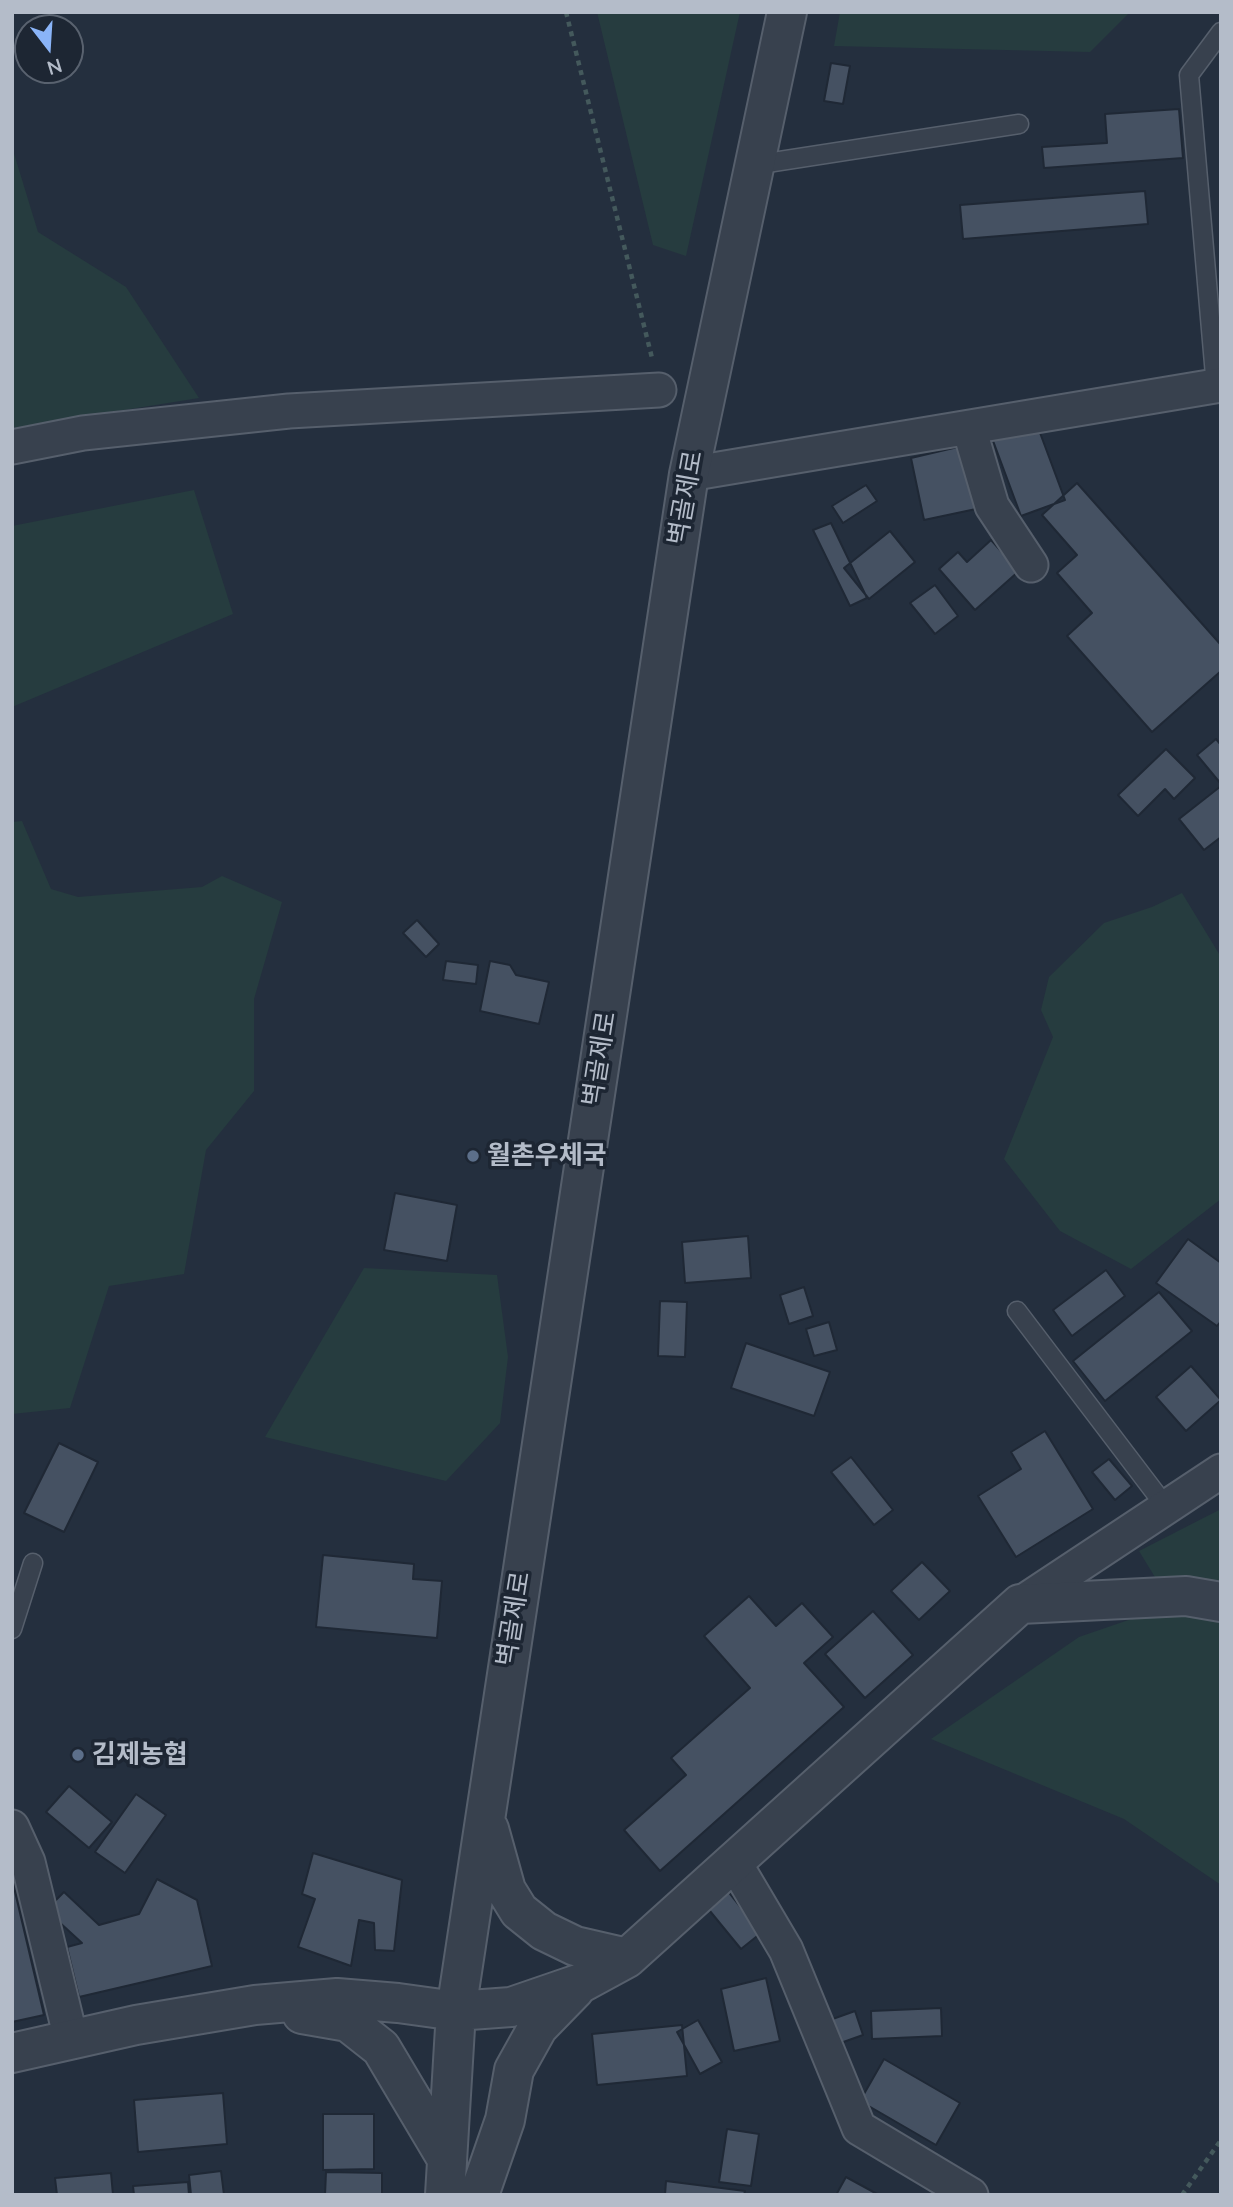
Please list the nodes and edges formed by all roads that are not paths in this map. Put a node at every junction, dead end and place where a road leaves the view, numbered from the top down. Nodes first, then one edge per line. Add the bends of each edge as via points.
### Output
1 (787, 12) edge
2 (1221, 32) edge
3 (1019, 124) dead end
4 (754, 165) junction
5 (1219, 386) edge
6 (659, 390) road end
7 (969, 428) junction
8 (12, 447) edge
9 (688, 474) junction
10 (1031, 565) dead end
11 (1017, 1311) dead end
12 (1221, 1471) edge
13 (1166, 1507) junction
14 (33, 1563) dead end
15 (1221, 1602) edge
16 (1020, 1604) junction
17 (12, 1629) edge
18 (485, 1812) junction
19 (12, 1827) edge
20 (734, 1862) junction
21 (627, 1958) junction
22 (581, 1983) junction
23 (255, 2005) junction
24 (456, 2011) junction
25 (71, 2039) junction
26 (12, 2053) edge
27 (505, 2120) junction
28 (446, 2177) edge
29 (479, 2195) edge
30 (500, 2195) edge
31 (971, 2195) edge

1 - 4 street, 벽골제로
2 - 5 lane via 1189,75
3 - 4 lane
4 - 9 street, 벽골제로
5 - 7 street
6 - 8 street via 289,411 83,433
7 - 9 street
7 - 10 street via 992,506
9 - 18 street, 벽골제로
11 - 13 lane
12 - 13 street
13 - 16 street
14 - 17 lane
15 - 16 street via 1186,1596
16 - 20 street
18 - 21 street via 506,1889 519,1911 544,1931 575,1946
18 - 24 street, 벽골제로
19 - 25 street via 28,1862
20 - 21 street
20 - 31 street via 786,1950 859,2128
21 - 22 street
22 - 24 street via 511,2007
22 - 27 street via 538,2027 514,2070
23 - 24 street via 337,1998
23 - 25 street
23 - 28 street via 348,2022 381,2048 410,2092
24 - 28 street, 벽골제로
25 - 26 street
27 - 29 street
27 - 30 street

